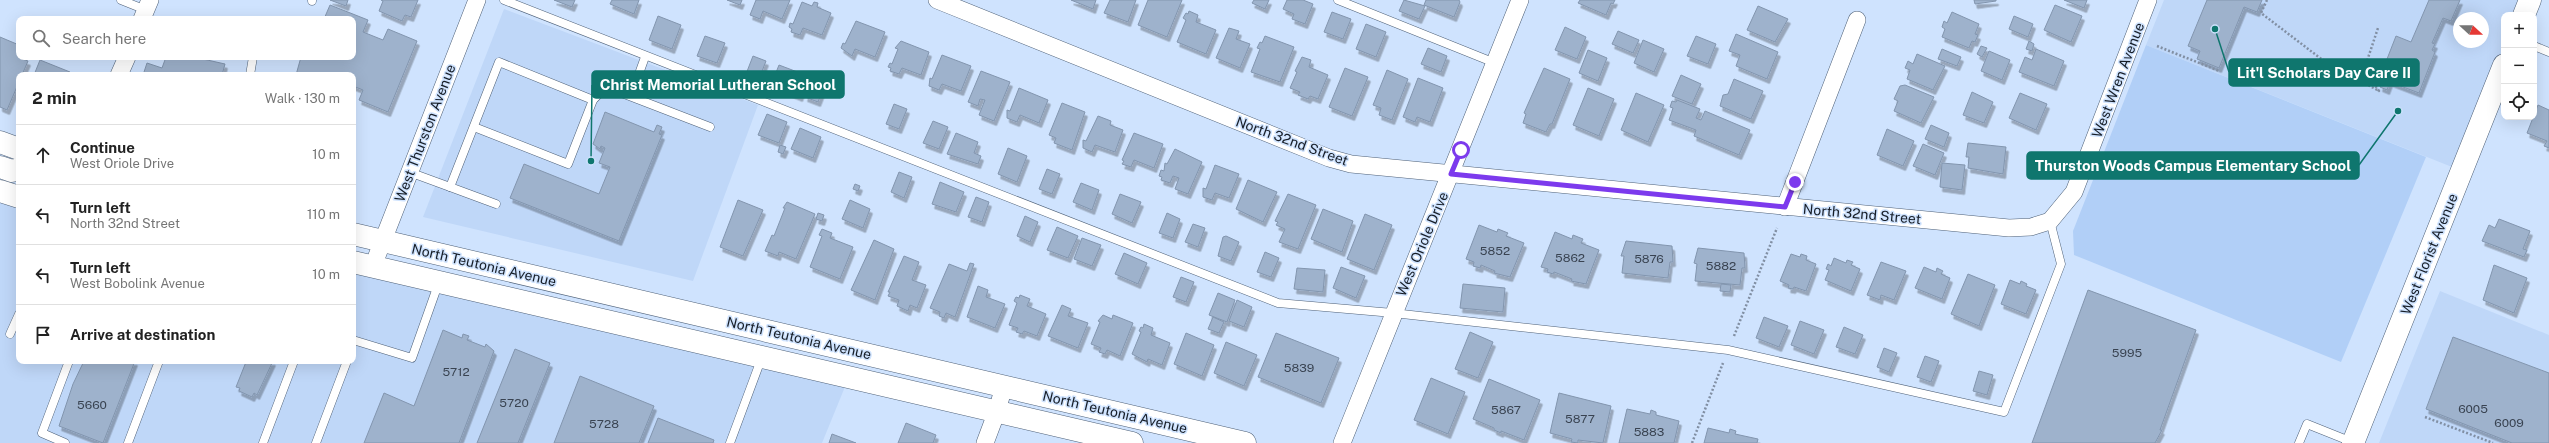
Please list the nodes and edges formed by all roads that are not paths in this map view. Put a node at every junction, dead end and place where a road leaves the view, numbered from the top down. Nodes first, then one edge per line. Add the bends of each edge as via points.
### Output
1 (121, 0) edge
2 (477, 0) edge
3 (504, 0) edge
4 (937, 0) edge
5 (1338, 0) edge
6 (1520, 0) edge
7 (2148, 0) edge
8 (2530, 0) edge
9 (146, 10) edge
10 (2525, 12) edge
11 (1857, 20) dead end
12 (2537, 47) edge
13 (2549, 52) edge
14 (646, 57) junction
15 (126, 60) edge
16 (252, 60) edge
17 (1495, 63) junction
18 (120, 72) edge
19 (250, 72) edge
20 (2501, 73) edge
21 (631, 96) junction
22 (593, 100) junction
23 (474, 127) junction
24 (710, 127) dead end
25 (0, 142) edge
26 (16, 148) edge
27 (0, 167) edge
28 (16, 169) edge
29 (409, 172) junction
30 (1451, 174) junction
31 (450, 187) junction
32 (0, 191) edge
33 (16, 196) edge
34 (496, 204) dead end
35 (1785, 207) junction
36 (2050, 220) junction
37 (356, 235) edge
38 (382, 241) junction
39 (358, 264) edge
40 (440, 281) junction
41 (1393, 313) junction
42 (16, 321) edge
43 (10, 334) dead end
44 (356, 343) edge
45 (762, 356) junction
46 (68, 364) edge
47 (158, 364) edge
48 (293, 364) edge
49 (346, 364) edge
50 (1004, 386) junction
51 (997, 411) junction
52 (65, 443) edge
53 (128, 443) edge
54 (263, 443) edge
55 (316, 443) edge
56 (730, 443) edge
57 (984, 443) edge
58 (1132, 443) edge
59 (1245, 443) edge
60 (1342, 443) edge
61 (2299, 443) edge
62 (2353, 443) edge

1 - 9 lane
2 - 29 street, West Thurston Avenue
3 - 14 lane
4 - 30 street, North 32nd Street via 1330,158 1351,164
5 - 17 lane
6 - 17 street, West Oriole Drive
7 - 36 street, West Wren Avenue via 2074,192
8 - 10 main road
11 - 35 street
12 - 13 lane
14 - 21 lane
14 - 41 lane via 1278,303
15 - 18 street
16 - 19 lane
17 - 30 street, West Oriole Drive
20 - 62 main road, West Florist Avenue
21 - 22 lane via 606,87
21 - 24 lane
22 - 23 lane via 568,164
22 - 23 lane via 499,62
23 - 31 lane
25 - 26 main road
27 - 28 main road
29 - 31 lane
29 - 38 street, West Thurston Avenue
30 - 35 street, North 32nd Street
30 - 41 street, West Oriole Drive
31 - 34 lane
32 - 33 main road
35 - 36 street, North 32nd Street via 2009,228 2031,227
36 - 41 lane via 2062,264 2004,412 1728,350
37 - 38 main road, North Teutonia Avenue
38 - 39 street, West Thurston Avenue
38 - 50 main road, North Teutonia Avenue
39 - 40 main road, North Teutonia Avenue
40 - 44 lane via 412,358
40 - 45 main road, North Teutonia Avenue
41 - 60 street, West Oriole Drive
42 - 43 lane
45 - 51 main road, North Teutonia Avenue
45 - 56 lane
46 - 52 lane via 42,433
47 - 53 lane
48 - 54 lane
49 - 55 lane
50 - 51 street
50 - 59 main road, North Teutonia Avenue
51 - 57 street
51 - 58 main road, North Teutonia Avenue
61 - 62 lane via 2307,424

